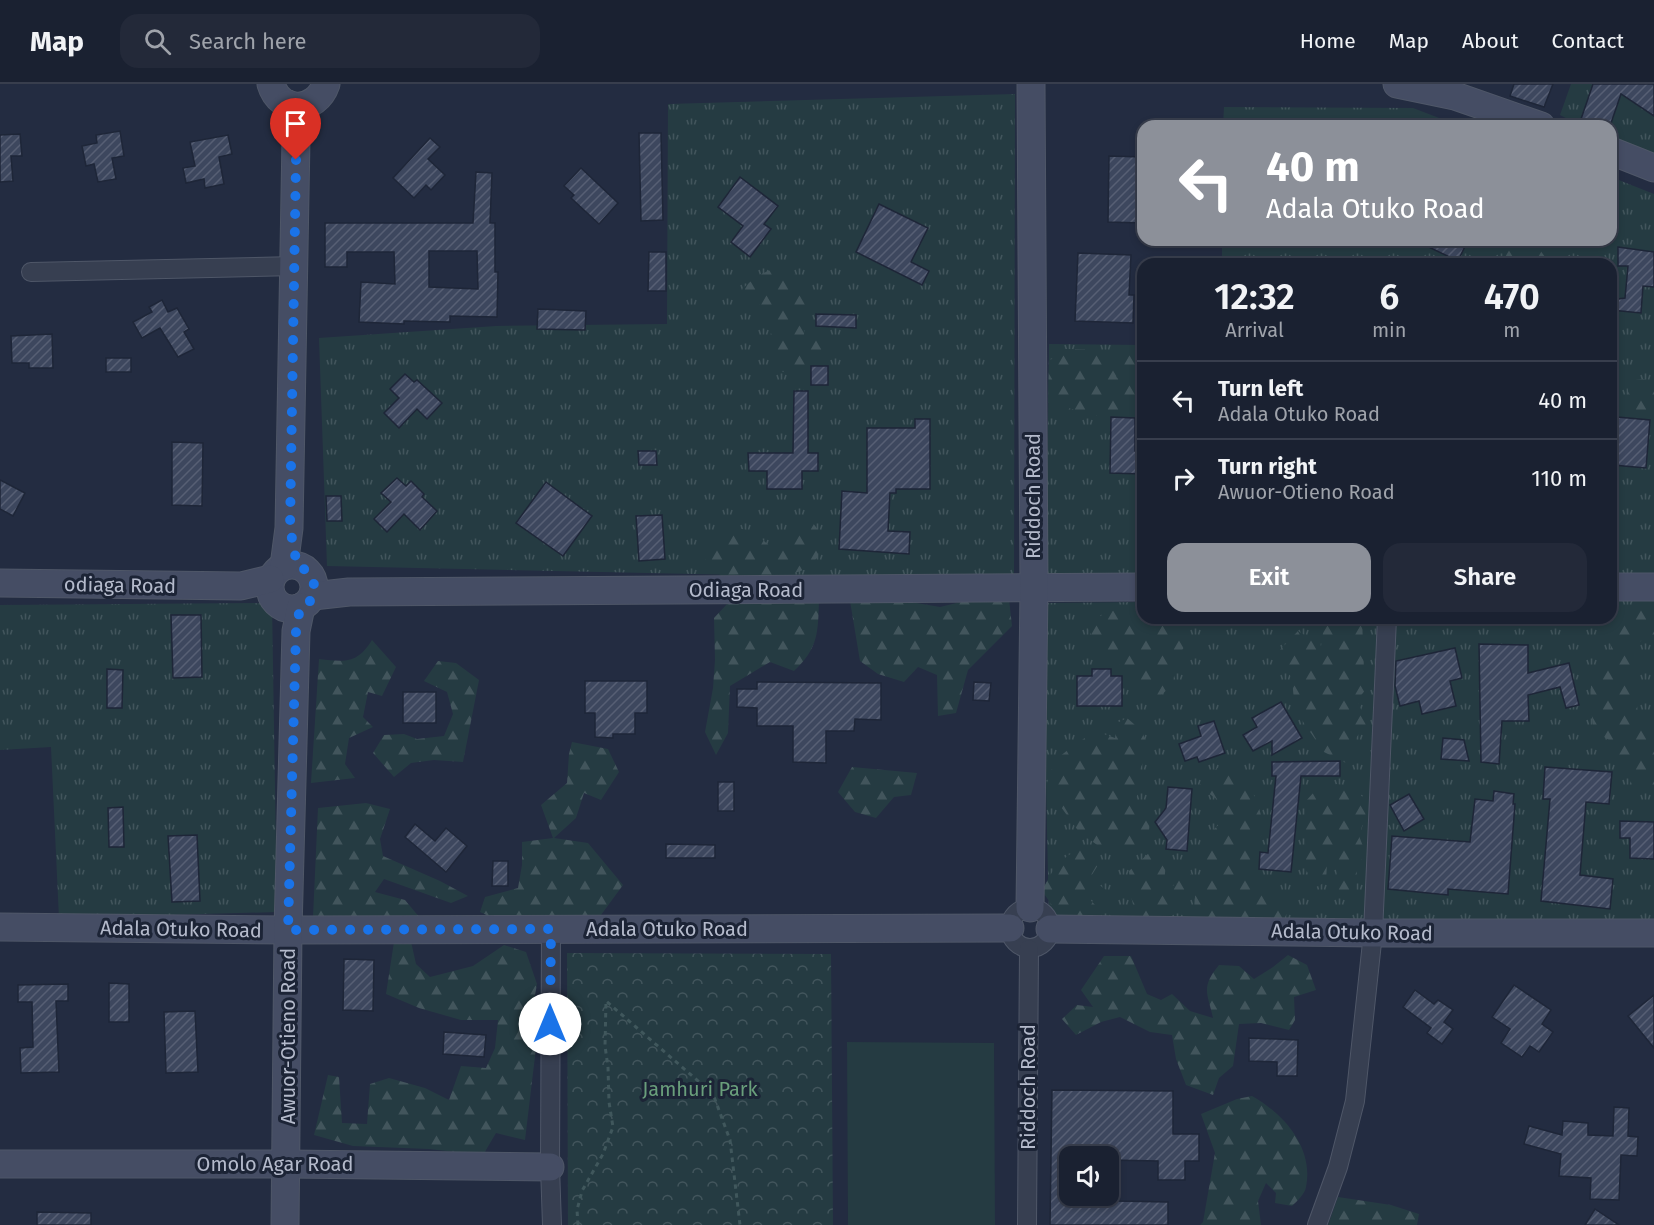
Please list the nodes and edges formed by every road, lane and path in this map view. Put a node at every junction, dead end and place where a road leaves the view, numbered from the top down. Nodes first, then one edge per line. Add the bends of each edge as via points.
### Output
1 (328, 84) edge
2 (1031, 84) edge
3 (1397, 84) edge
4 (280, 93) edge
5 (1523, 120) edge
6 (1617, 153) edge
7 (1654, 168) edge
8 (295, 266) junction
9 (31, 272) dead end
10 (0, 583) edge
11 (1617, 586) edge
12 (1137, 587) edge
13 (1654, 587) edge
14 (1034, 588) junction
15 (292, 592) junction
16 (1387, 624) edge
17 (1030, 908) junction
18 (0, 927) edge
19 (1010, 928) junction
20 (1050, 928) junction
21 (551, 929) junction
22 (288, 930) junction
23 (1373, 933) junction
24 (1654, 933) edge
25 (1029, 949) junction
26 (0, 1164) edge
27 (287, 1164) junction
28 (550, 1167) junction
29 (285, 1225) edge
30 (552, 1225) edge
31 (578, 1225) edge
32 (740, 1225) edge
33 (1027, 1225) edge
34 (1317, 1225) edge

1 - 4 main road, Awuor-Otieno Road via 319,97
2 - 14 main road, Riddoch Road
3 - 5 main road via 1455,96
4 - 8 main road, Awuor-Otieno Road via 296,139
6 - 7 main road
8 - 9 street
8 - 15 main road, Awuor-Otieno Road
10 - 15 main road, odiaga Road via 241,586
11 - 13 main road
12 - 14 main road, Odiaga Road
14 - 15 main road, Odiaga Road
14 - 17 main road, Riddoch Road
15 - 22 main road, Awuor-Otieno Road
16 - 23 street
17 - 19 street via 1016,914
17 - 20 street via 1044,914
18 - 22 main road, Adala Otuko Road
19 - 21 main road, Adala Otuko Road
19 - 25 street via 1015,942
20 - 23 main road, Adala Otuko Road
20 - 25 street via 1044,943
21 - 22 main road, Adala Otuko Road
21 - 28 street
22 - 27 main road, Awuor-Otieno Road
23 - 24 main road, Adala Otuko Road
23 - 34 street via 1355,1101 1338,1167
25 - 33 street, Riddoch Road
26 - 27 main road, Omolo Agar Road
27 - 28 main road, Omolo Agar Road
27 - 29 main road, Awuor-Otieno Road
28 - 30 street
31 - 32 path via 582,1191 613,1127 605,1046 606,1000 713,1094 730,1140

